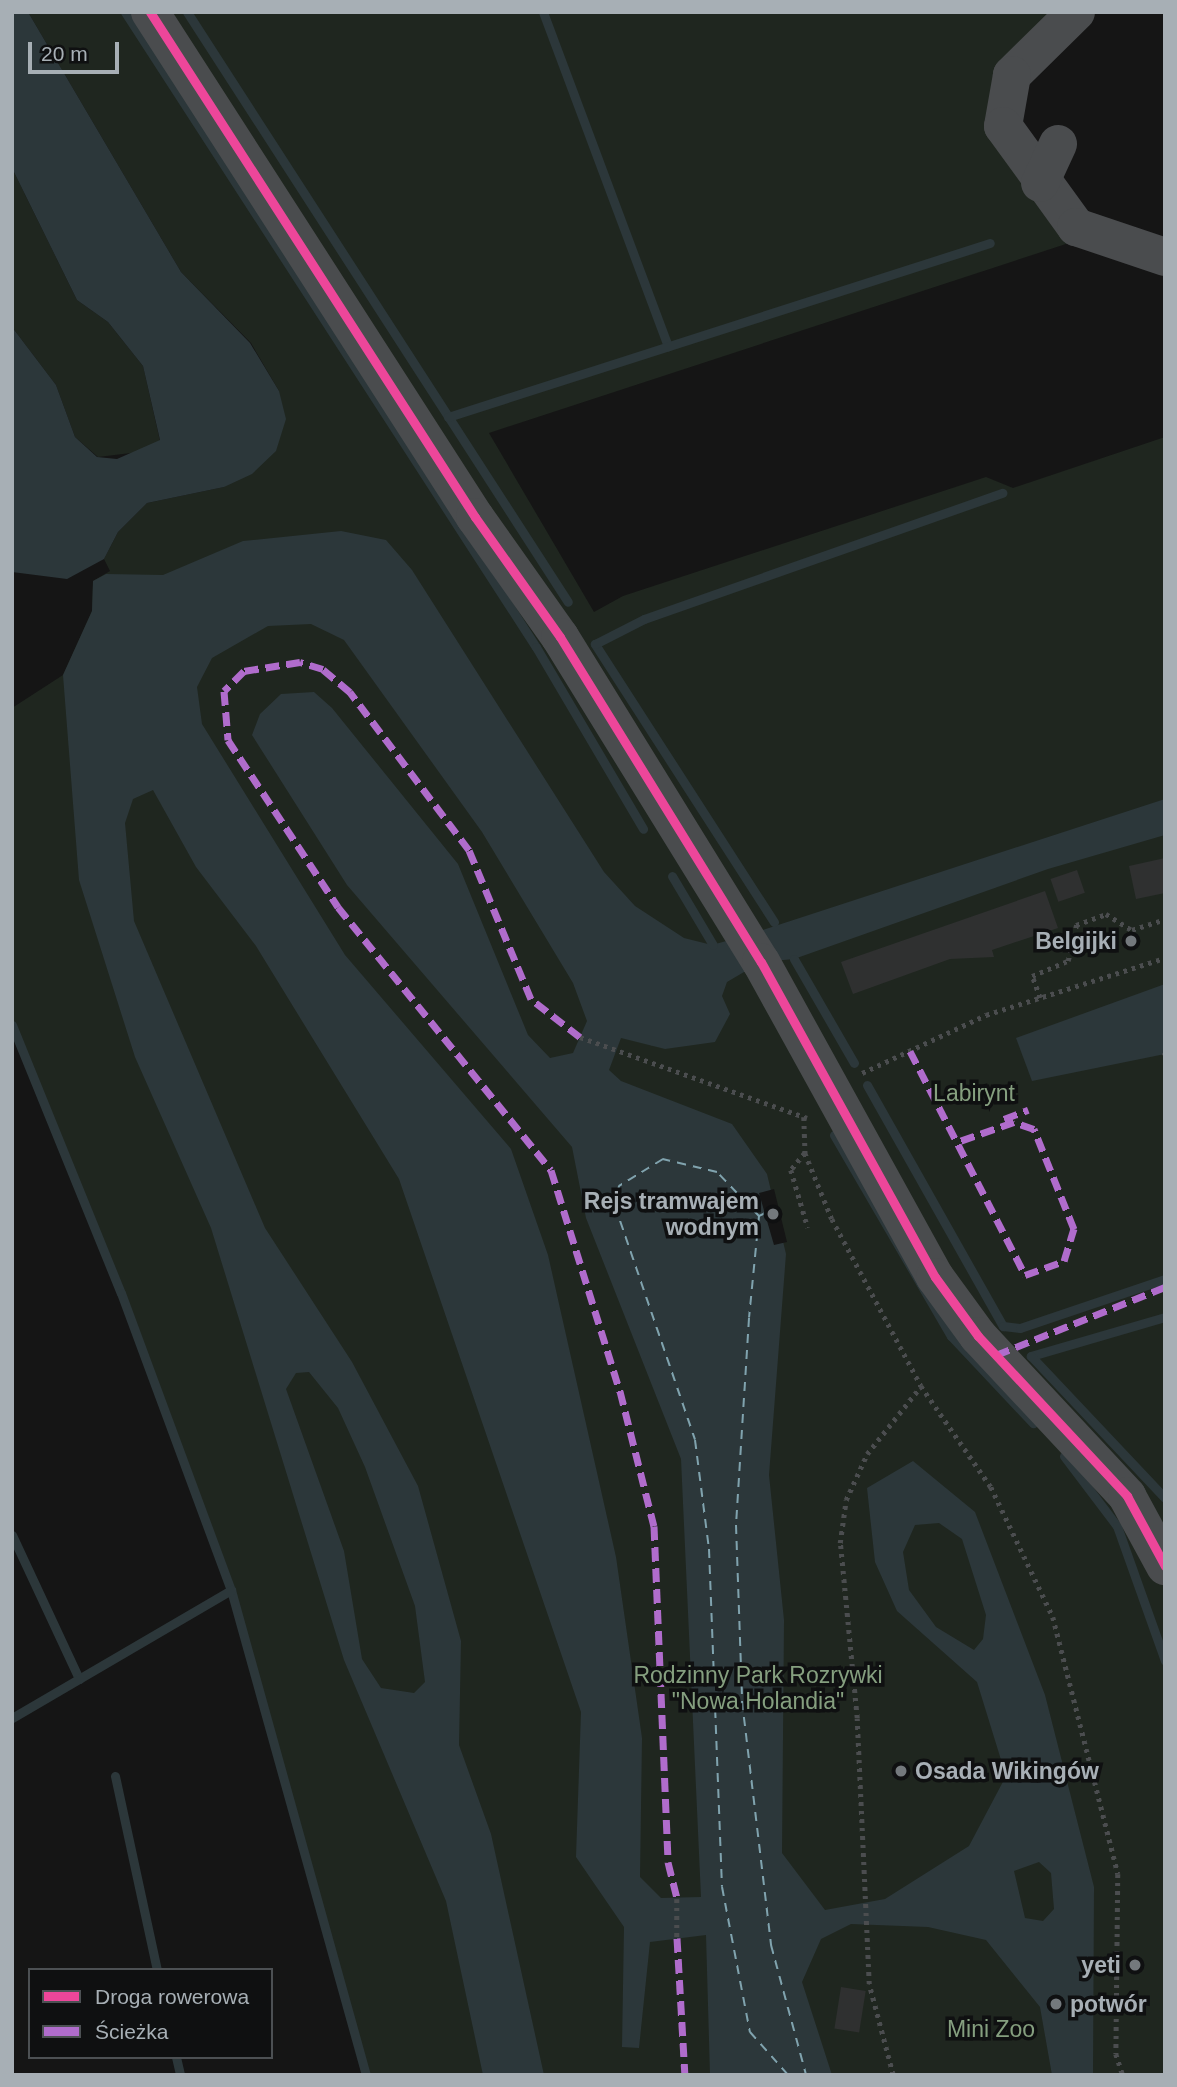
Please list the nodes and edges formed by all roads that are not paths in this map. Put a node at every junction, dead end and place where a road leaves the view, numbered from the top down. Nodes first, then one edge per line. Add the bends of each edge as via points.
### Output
1 (150, 12) edge
2 (1076, 12) edge
3 (1058, 144) dead end
4 (1040, 183) junction
5 (1165, 257) edge
6 (1165, 1566) edge

1 - 6 street via 475,517 559,637 753,949 826,1110 960,1314 1127,1496
2 - 4 street via 1012,75 1004,98 1003,126
3 - 4 street
4 - 5 street via 1076,227

